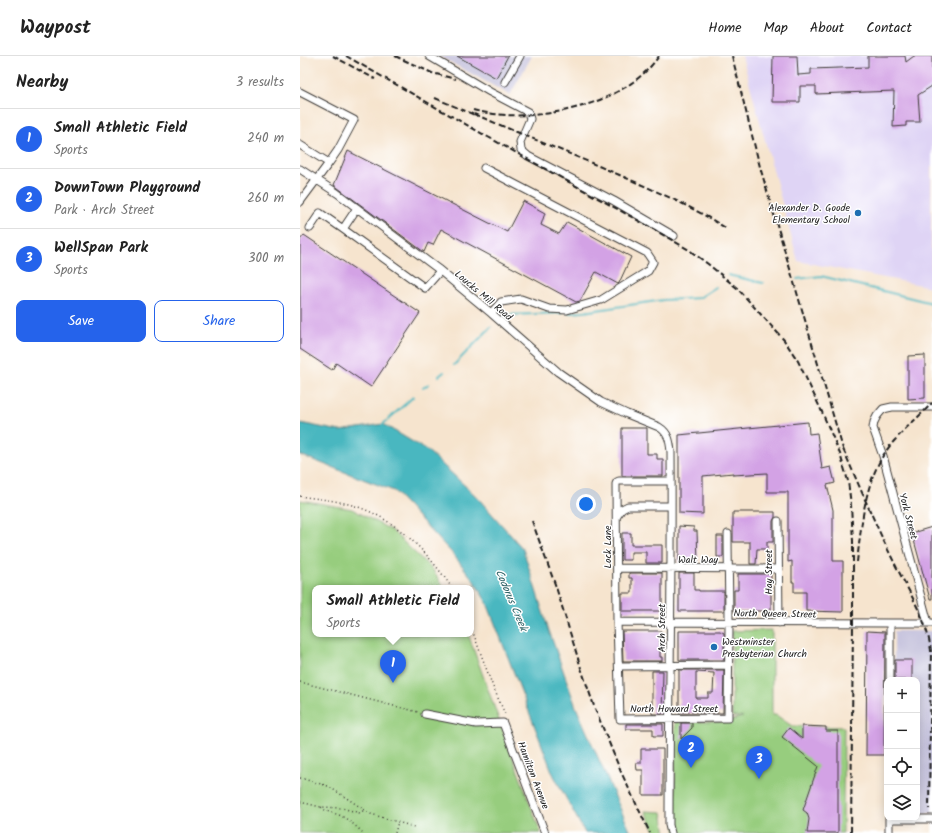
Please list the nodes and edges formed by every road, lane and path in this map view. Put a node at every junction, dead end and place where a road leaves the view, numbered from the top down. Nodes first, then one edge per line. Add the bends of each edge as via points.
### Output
1 (429, 56) edge
2 (520, 56) edge
3 (505, 82) dead end
4 (300, 92) edge
5 (300, 145) edge
6 (329, 163) junction
7 (484, 168) dead end
8 (300, 169) edge
9 (316, 180) junction
10 (302, 194) edge
11 (300, 202) edge
12 (357, 208) junction
13 (310, 228) dead end
14 (343, 229) junction
15 (674, 236) dead end
16 (440, 271) junction
17 (491, 313) junction
18 (932, 407) edge
19 (659, 427) joint
20 (671, 481) junction
21 (300, 496) edge
22 (671, 506) junction
23 (617, 516) junction
24 (778, 521) dead end
25 (728, 534) dead end
26 (617, 568) junction
27 (671, 569) junction
28 (728, 569) junction
29 (779, 569) junction
30 (450, 585) edge
31 (617, 622) junction
32 (671, 622) junction
33 (729, 622) junction
34 (779, 623) junction
35 (890, 623) junction
36 (930, 623) edge
37 (671, 665) junction
38 (728, 665) junction
39 (619, 666) junction
40 (890, 677) edge
41 (300, 682) edge
42 (425, 714) joint
43 (620, 718) joint
44 (669, 719) junction
45 (300, 778) edge
46 (300, 802) edge
47 (321, 807) junction
48 (364, 810) junction
49 (920, 819) edge
50 (932, 819) edge
51 (889, 821) edge
52 (398, 822) junction
53 (414, 827) dead end
54 (363, 833) edge
55 (395, 833) edge
56 (545, 833) edge
57 (671, 833) edge
58 (889, 833) edge

1 - 15 street via 528,112 530,119 520,142 521,150 528,156
2 - 3 street
4 - 6 street via 354,120
5 - 6 street
6 - 9 street
7 - 17 street via 647,253 653,262 648,271 601,300 567,310 549,309 521,299 501,302
8 - 9 street, Loucks Mill Road
9 - 10 street
9 - 12 street, Loucks Mill Road
10 - 11 street
12 - 14 street
12 - 16 street, Loucks Mill Road
13 - 14 street via 320,213
14 - 16 street via 425,288
16 - 17 street, Loucks Mill Road
17 - 19 street, Loucks Mill Road via 558,372 581,388 608,405
18 - 36 street, York Street via 883,409 876,416 873,428
19 - 20 street, Arch Street via 664,429 670,441
20 - 22 street, Arch Street
20 - 23 street, Lock Lane via 617,482
21 - 30 path via 351,504 376,514 419,547
22 - 23 street via 625,506
22 - 27 street, Arch Street
23 - 26 street, Lock Lane
24 - 29 street, Hay Street
25 - 28 street
26 - 27 street, Walt Way
26 - 31 street, Lock Lane
27 - 28 street, Walt Way
27 - 32 street, Arch Street
28 - 29 street, Walt Way
28 - 33 street
29 - 34 street, Hay Street
31 - 32 street, North Queen Street
31 - 39 street, Lock Lane
32 - 33 street, North Queen Street
32 - 37 street, Arch Street
33 - 34 street, North Queen Street
33 - 38 street
34 - 35 street, North Queen Street
35 - 36 street, North Queen Street
35 - 40 street
37 - 38 street
37 - 39 street
37 - 44 street, Arch Street
38 - 44 street, North Howard Street via 728,718
39 - 43 street, Lock Lane
41 - 42 path
42 - 56 street, Hamilton Avenue via 476,724 503,724
43 - 44 street, North Howard Street
44 - 57 street, Arch Street
45 - 48 path via 328,786
46 - 47 path
47 - 48 path via 342,808 360,813
47 - 54 path via 326,812 340,816
48 - 52 path
49 - 50 street
51 - 58 street
52 - 53 path
52 - 55 path

